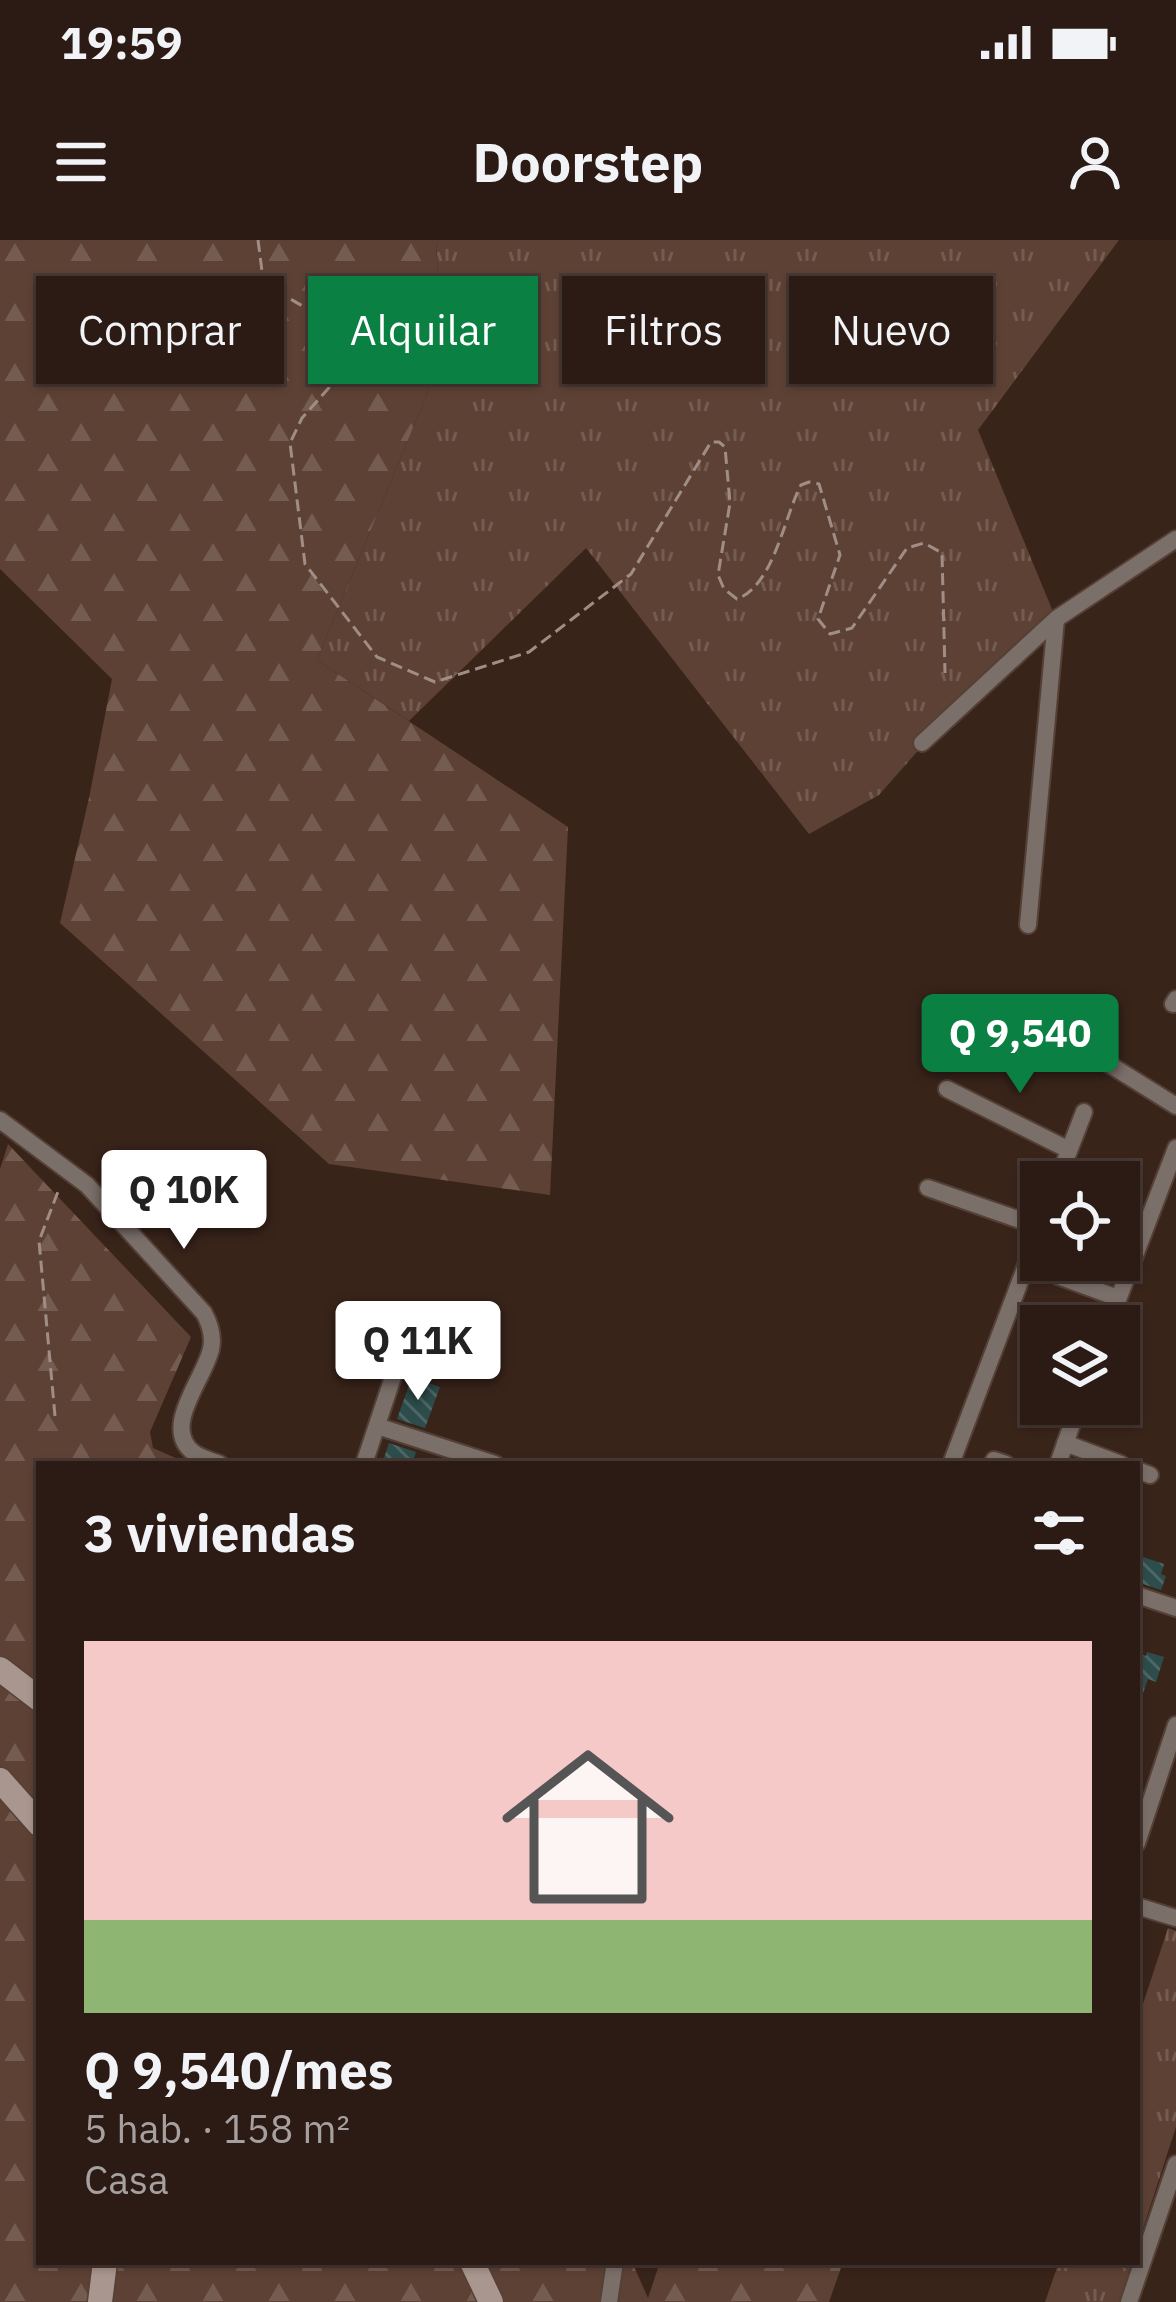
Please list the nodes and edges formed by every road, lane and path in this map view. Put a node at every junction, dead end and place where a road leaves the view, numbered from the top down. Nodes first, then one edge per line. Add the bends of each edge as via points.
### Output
1 (258, 240) edge
2 (1176, 539) edge
3 (1056, 620) junction
4 (945, 673) dead end
5 (922, 743) dead end
6 (1028, 925) dead end
7 (1056, 1031) dead end
8 (947, 1089) dead end
9 (1176, 1106) edge
10 (1084, 1112) dead end
11 (0, 1120) edge
12 (1176, 1148) edge
13 (1070, 1150) junction
14 (1066, 1161) edge
15 (66, 1170) junction
16 (928, 1188) dead end
17 (1020, 1219) edge
18 (1140, 1220) edge
19 (1146, 1222) junction
20 (1020, 1281) edge
21 (1072, 1281) edge
22 (1118, 1298) junction
23 (1116, 1305) edge
24 (393, 1377) dead end
25 (55, 1415) dead end
26 (1071, 1425) edge
27 (377, 1426) junction
28 (1065, 1443) junction
29 (213, 1461) edge
30 (365, 1461) edge
31 (486, 1461) edge
32 (952, 1461) edge
33 (1059, 1461) edge
34 (1113, 1461) edge
35 (1140, 1596) edge
36 (1176, 1608) edge
37 (0, 1669) edge
38 (36, 1697) edge
39 (1176, 1725) edge
40 (0, 1780) edge
41 (36, 1821) edge
42 (1140, 1834) edge
43 (1140, 1907) edge
44 (1176, 1918) edge
45 (1176, 2164) edge
46 (1168, 2211) edge
47 (105, 2265) edge
48 (473, 2265) edge
49 (615, 2265) edge
50 (100, 2302) edge
51 (491, 2302) edge
52 (609, 2302) edge
53 (1129, 2302) edge

1 - 4 path via 262,271 286,297 313,312 361,317 371,328 366,346 290,443 305,564 377,657 435,682 529,652 632,574 718,442 730,503 718,575 724,590 746,596 776,554 801,485 819,484 840,555 818,619 830,634 852,628 908,548 924,543 942,553
2 - 3 street
3 - 5 street
3 - 6 street
7 - 9 street
8 - 13 street
10 - 13 street
11 - 15 street
12 - 19 street
13 - 14 street
15 - 25 path via 39,1241
15 - 29 street via 204,1312 212,1348 181,1426 188,1448
16 - 17 street
18 - 19 street
19 - 22 street
20 - 32 street
21 - 22 street
22 - 23 street
24 - 27 street
26 - 28 street
27 - 30 street
27 - 31 street
28 - 33 street
28 - 34 street
35 - 36 street
37 - 38 street
39 - 42 street
40 - 41 street
43 - 44 street
45 - 46 street
46 - 53 street
47 - 50 street
48 - 51 street
49 - 52 street

